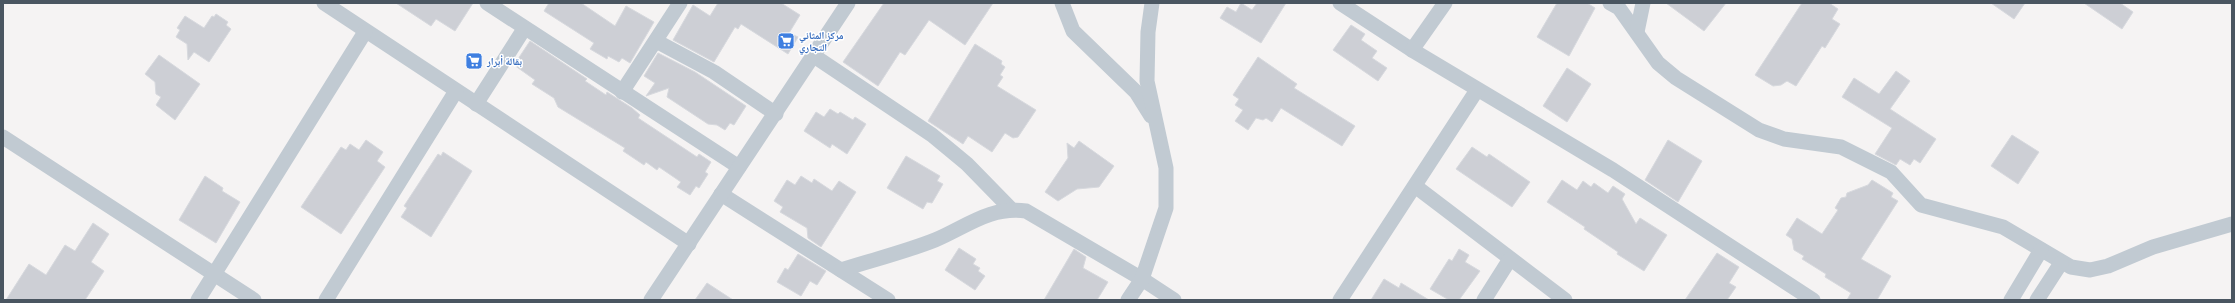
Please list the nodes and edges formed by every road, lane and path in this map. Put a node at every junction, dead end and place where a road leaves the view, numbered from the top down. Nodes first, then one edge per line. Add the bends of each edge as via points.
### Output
1 (324, 3) edge
2 (487, 3) edge
3 (680, 3) edge
4 (848, 3) edge
5 (1062, 3) edge
6 (1152, 3) edge
7 (1340, 3) edge
8 (1445, 3) edge
9 (1610, 3) edge
10 (1643, 3) edge
11 (524, 29) junction
12 (365, 32) junction
13 (1637, 32) junction
14 (656, 41) junction
15 (1412, 50) junction
16 (814, 56) junction
17 (1478, 90) junction
18 (456, 91) junction
19 (622, 92) junction
20 (476, 104) junction
21 (776, 114) junction
22 (1156, 124) junction
23 (3, 137) edge
24 (739, 167) junction
25 (1415, 186) junction
26 (721, 194) junction
27 (1010, 208) junction
28 (2232, 224) edge
29 (689, 244) junction
30 (2041, 250) junction
31 (1510, 259) junction
32 (2061, 263) junction
33 (841, 270) junction
34 (214, 274) junction
35 (1142, 279) junction
36 (198, 300) edge
37 (254, 300) edge
38 (326, 300) edge
39 (651, 300) edge
40 (888, 300) edge
41 (1128, 300) edge
42 (1174, 300) edge
43 (1340, 300) edge
44 (1484, 300) edge
45 (1566, 300) edge
46 (1813, 300) edge
47 (2011, 300) edge
48 (2037, 300) edge

1 - 12 street
2 - 11 street
3 - 14 street
4 - 16 street
5 - 22 street via 1072,31 1136,92
6 - 22 street via 1148,32 1147,81
7 - 15 street
8 - 15 street
9 - 13 street via 1619,8
10 - 13 street
11 - 19 street
11 - 20 street
12 - 18 street
12 - 34 street
13 - 30 street via 1658,63 1676,78 1759,130 1784,139 1841,146 1891,172 1921,205 2003,227
14 - 19 street
14 - 21 street via 714,72
15 - 17 street
16 - 21 street
16 - 27 street via 932,135 966,164
17 - 25 street
17 - 46 street via 1613,170
18 - 20 street
18 - 38 street
19 - 24 street
20 - 29 street
21 - 24 street
22 - 35 street via 1166,168 1166,208
23 - 34 street
24 - 26 street
25 - 31 street
25 - 43 street
26 - 29 street
26 - 33 street
27 - 33 street via 987,214 935,240
27 - 35 street via 1026,211
28 - 32 street via 2153,247 2108,266 2079,270
29 - 39 street
30 - 32 street
30 - 47 street
31 - 44 street
31 - 45 street
32 - 48 street
33 - 40 street
34 - 36 street
34 - 37 street
35 - 41 street
35 - 42 street

